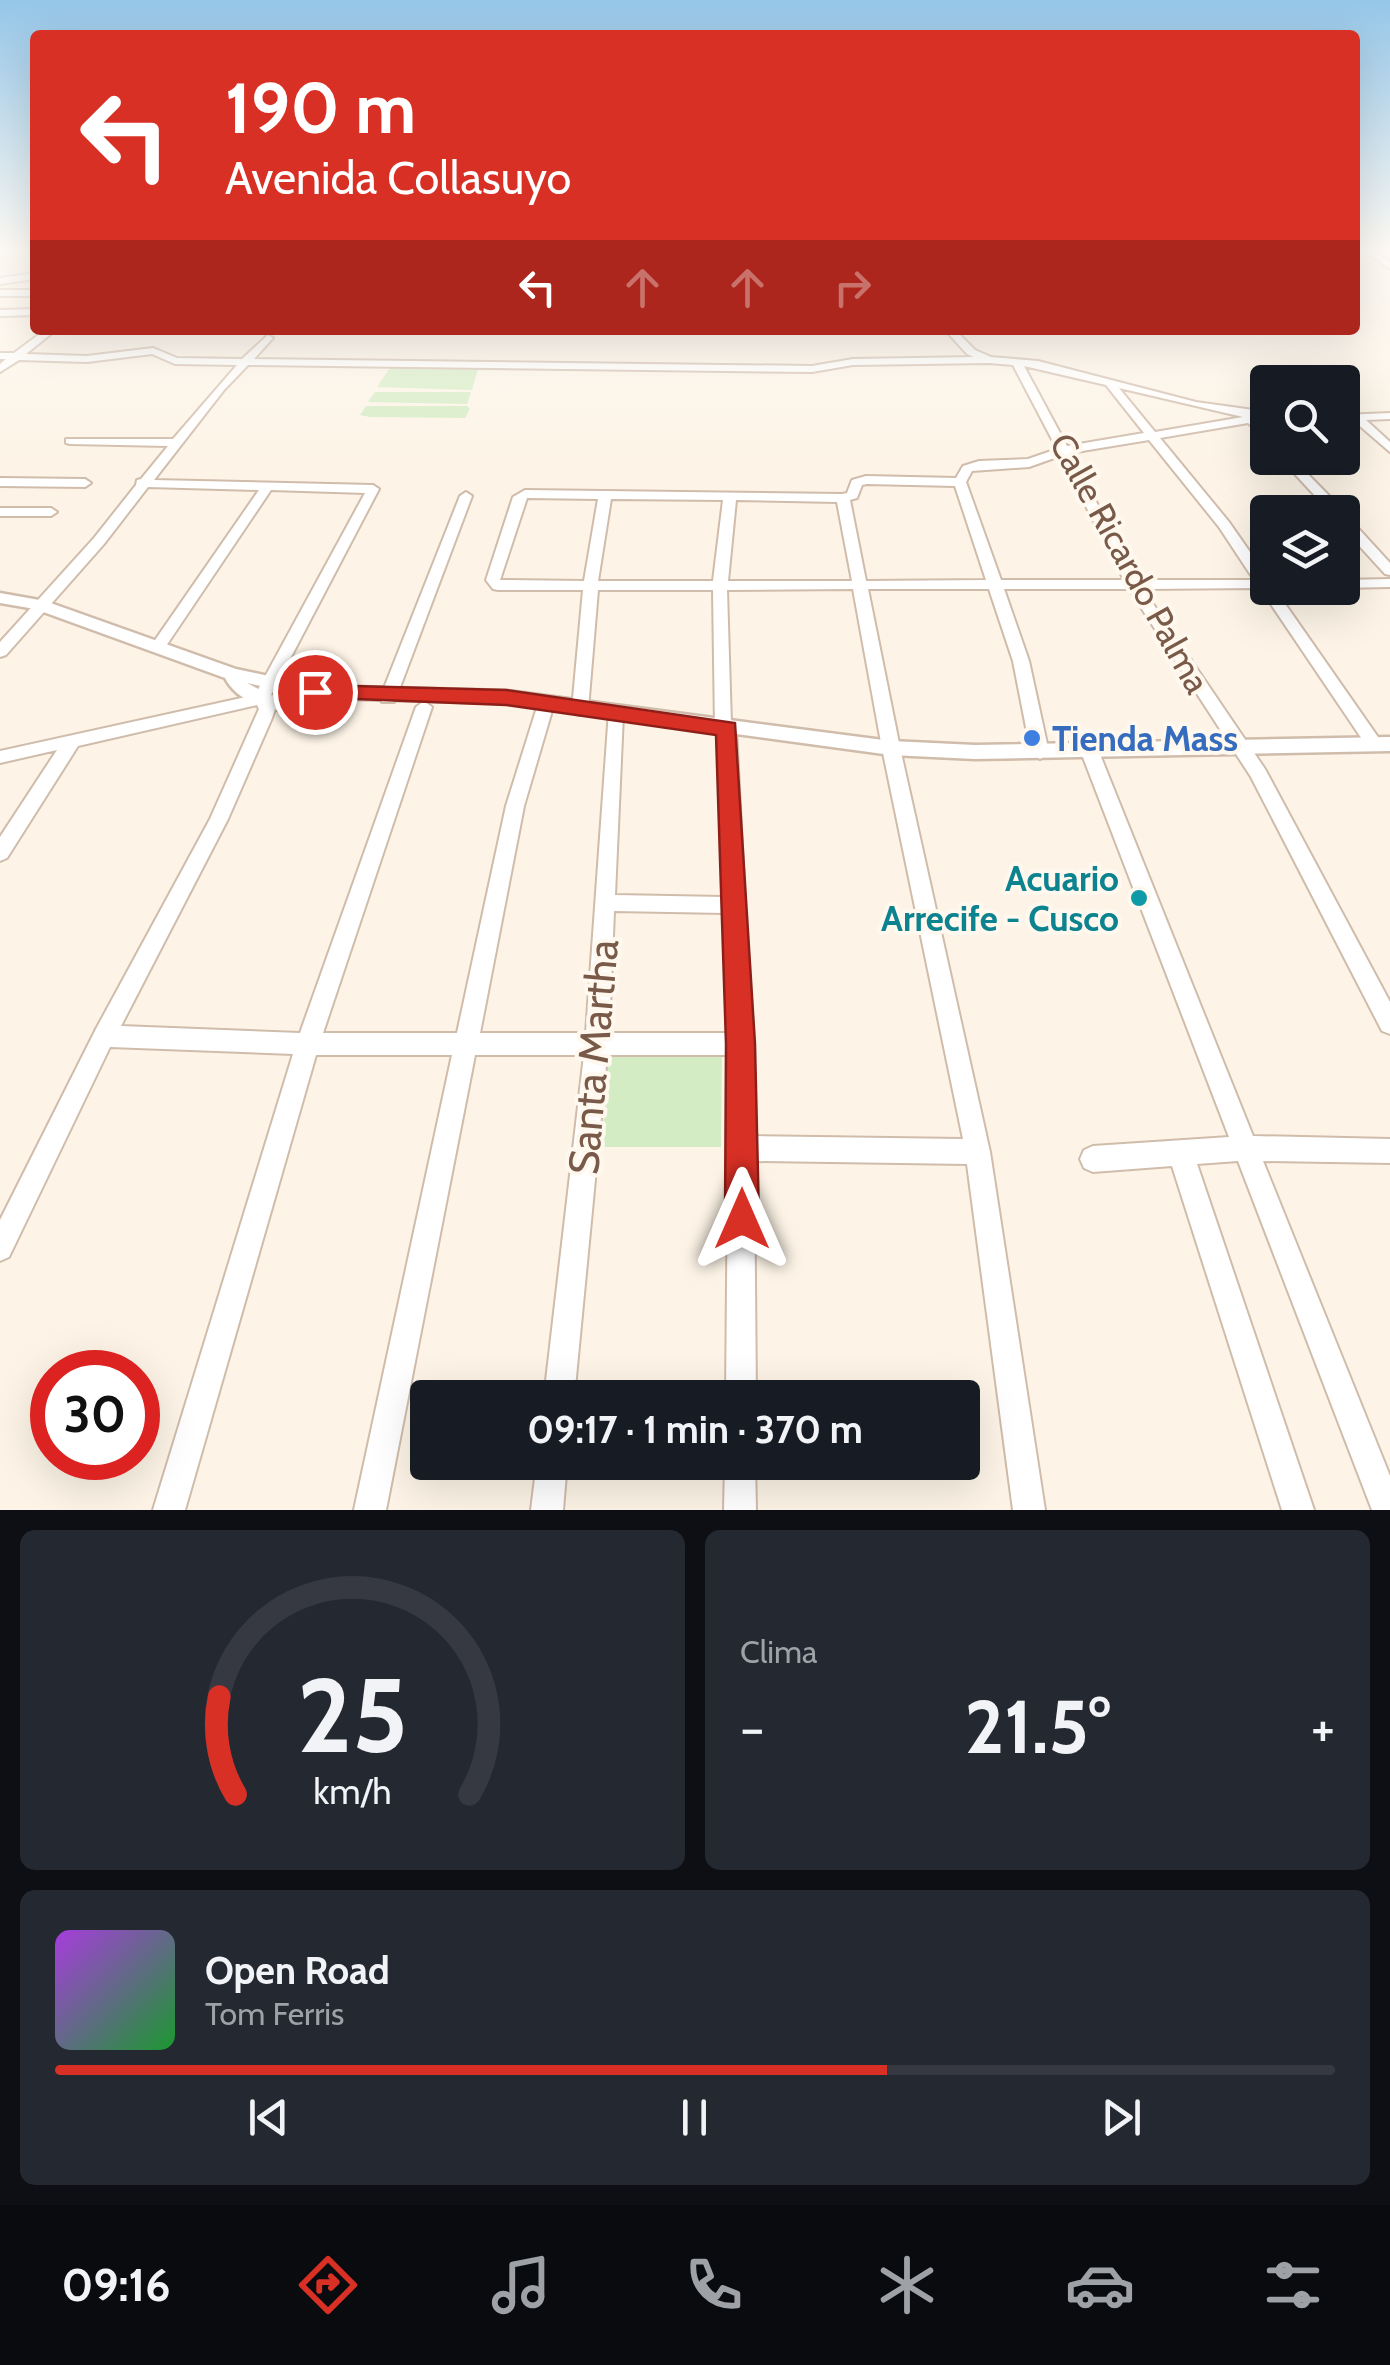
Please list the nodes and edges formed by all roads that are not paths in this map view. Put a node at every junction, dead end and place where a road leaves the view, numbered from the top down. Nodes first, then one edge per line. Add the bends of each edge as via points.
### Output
1 (44, 335) edge
2 (955, 335) edge
3 (268, 338) dead end
4 (0, 356) edge
5 (16, 356) junction
6 (248, 360) junction
7 (989, 360) junction
8 (1017, 362) junction
9 (0, 369) edge
10 (1111, 385) junction
11 (1247, 415) junction
12 (1250, 415) edge
13 (1390, 416) edge
14 (1250, 418) edge
15 (1360, 419) edge
16 (1360, 421) edge
17 (1152, 433) junction
18 (70, 441) dead end
19 (175, 443) junction
20 (1390, 448) edge
21 (1066, 450) junction
22 (1302, 475) edge
23 (0, 482) edge
24 (960, 482) junction
25 (85, 483) dead end
26 (141, 483) junction
27 (268, 486) junction
28 (606, 495) junction
29 (1320, 495) edge
30 (466, 496) dead end
31 (730, 496) junction
32 (843, 498) junction
33 (0, 512) edge
34 (51, 512) dead end
35 (1360, 538) edge
36 (1250, 563) edge
37 (1390, 571) edge
38 (1390, 583) edge
39 (1133, 584) junction
40 (1250, 584) edge
41 (1360, 584) edge
42 (594, 585) junction
43 (720, 585) junction
44 (863, 585) junction
45 (996, 585) junction
46 (0, 598) edge
47 (39, 605) junction
48 (1281, 605) edge
49 (159, 646) junction
50 (0, 652) edge
51 (273, 689) junction
52 (406, 702) junction
53 (537, 703) junction
54 (580, 709) junction
55 (616, 715) junction
56 (725, 728) junction
57 (73, 740) junction
58 (1382, 744) edge
59 (891, 748) junction
60 (1241, 749) junction
61 (1090, 752) junction
62 (1040, 753) junction
63 (0, 757) edge
64 (0, 853) edge
65 (606, 903) junction
66 (735, 906) junction
67 (1390, 1024) edge
68 (104, 1036) junction
69 (597, 1043) junction
70 (308, 1044) junction
71 (468, 1044) junction
72 (740, 1044) junction
73 (743, 1148) junction
74 (1244, 1148) junction
75 (1180, 1151) junction
76 (1390, 1151) edge
77 (978, 1152) junction
78 (1093, 1158) dead end
79 (0, 1248) edge
80 (561, 1380) edge
81 (741, 1380) edge
82 (550, 1480) edge
83 (740, 1480) edge
84 (170, 1510) edge
85 (370, 1510) edge
86 (547, 1510) edge
87 (740, 1510) edge
88 (1030, 1510) edge
89 (1298, 1510) edge
90 (1388, 1510) edge

1 - 5 street
2 - 7 street
3 - 6 street
4 - 5 street
5 - 6 street via 88,359 154,351 166,360
5 - 9 street
6 - 7 street via 812,369
6 - 19 street
7 - 8 street
8 - 10 street
8 - 21 street, Calle Ricardo Palma
10 - 11 street
10 - 17 street
11 - 12 street
11 - 14 street
11 - 17 street
13 - 15 street
16 - 20 street
17 - 21 street
17 - 36 street
18 - 19 street
19 - 26 street
21 - 24 street via 1029,463 972,466
21 - 39 street, Calle Ricardo Palma
22 - 29 street
23 - 25 street
24 - 32 street via 866,480
24 - 45 street
26 - 27 street
26 - 47 street
27 - 49 street
27 - 51 street via 373,489
28 - 31 street
28 - 42 street
28 - 42 street via 520,497 493,580 498,586
30 - 52 street
31 - 32 street
31 - 43 street
32 - 44 street
33 - 34 street
35 - 37 street
38 - 41 street
39 - 40 street
39 - 45 street
39 - 60 street, Calle Ricardo Palma
42 - 43 street
42 - 54 street
43 - 44 street
43 - 56 street
44 - 45 street
44 - 59 street
45 - 62 street
46 - 47 street
47 - 49 street
47 - 50 street
48 - 58 street
49 - 51 street via 232,674 242,691
51 - 52 street
51 - 52 street
51 - 57 street
51 - 68 street via 220,820
52 - 53 street
52 - 70 street
53 - 54 street
53 - 71 street
54 - 55 street
55 - 56 street
55 - 65 street, Santa Martha
56 - 59 street
56 - 66 street
57 - 63 street
57 - 64 street
58 - 60 street
59 - 62 street
59 - 77 street
60 - 61 street
60 - 67 street, Calle Ricardo Palma
61 - 62 street
61 - 74 street
65 - 66 street
65 - 69 street, Santa Martha
66 - 72 street
68 - 70 street
68 - 79 street
69 - 71 street
69 - 72 street
69 - 80 street, Santa Martha
70 - 71 street
70 - 84 street
71 - 85 street
72 - 73 street
73 - 77 street
73 - 81 street
74 - 75 street
74 - 76 street
74 - 90 street
75 - 78 street
75 - 89 street
77 - 88 street
82 - 86 street
83 - 87 street

